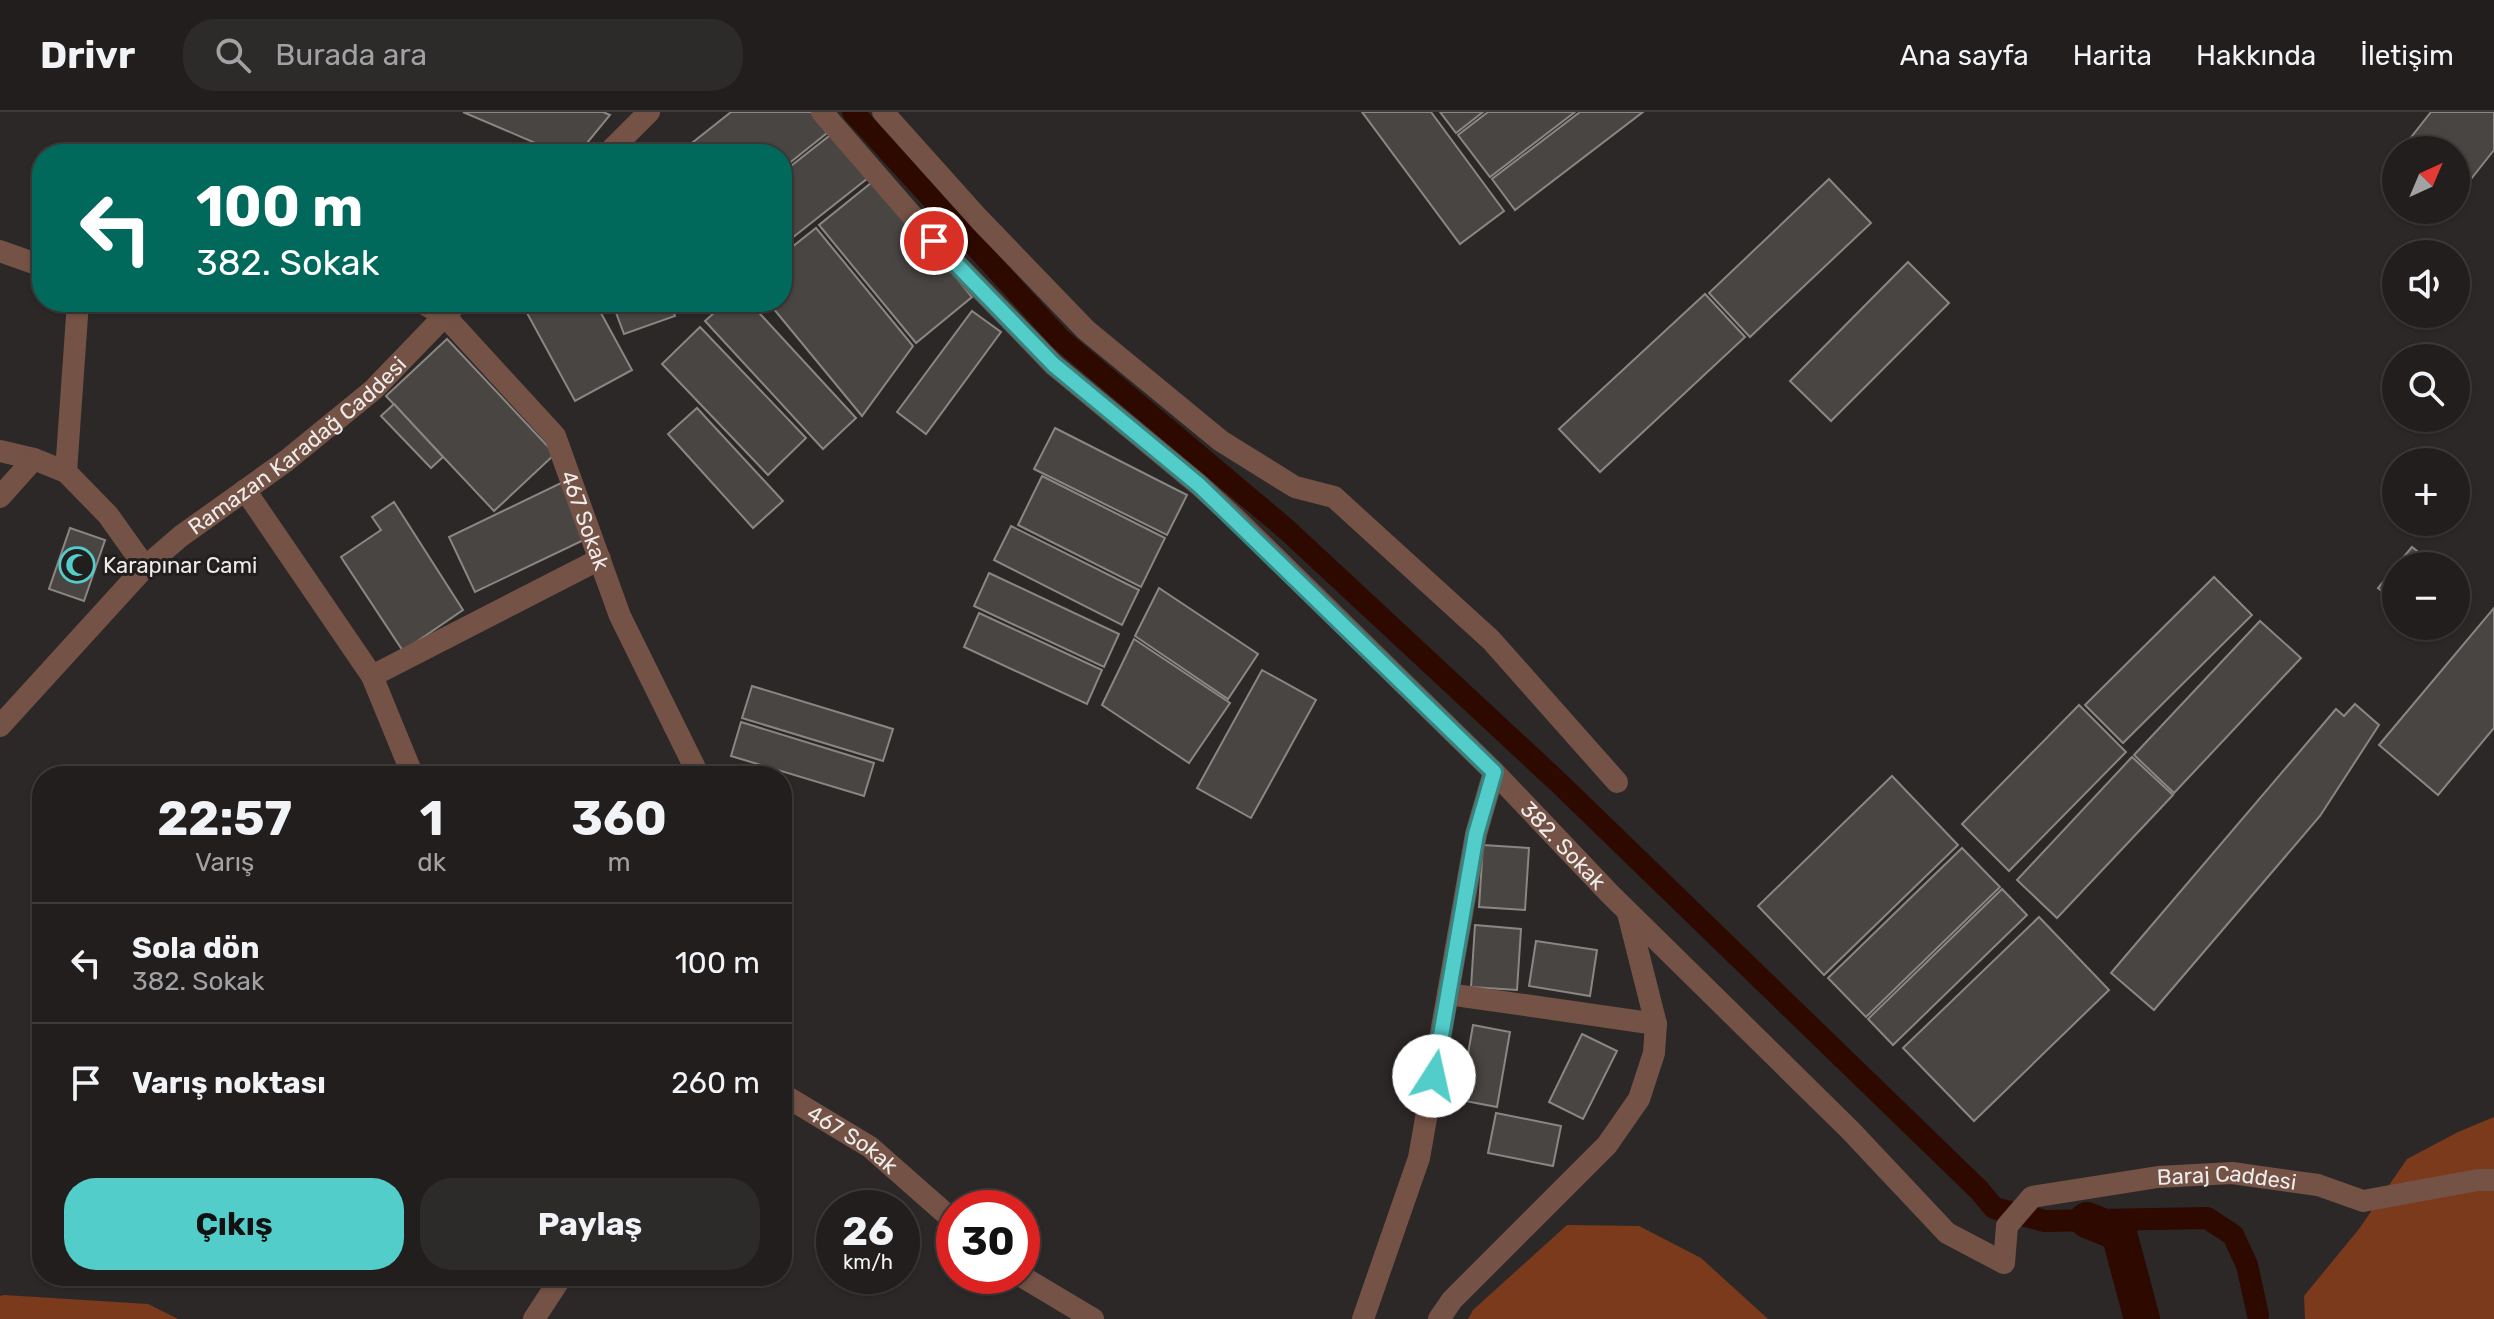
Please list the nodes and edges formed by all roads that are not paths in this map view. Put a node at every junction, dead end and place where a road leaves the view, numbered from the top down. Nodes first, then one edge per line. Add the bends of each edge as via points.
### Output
1 (649, 112) edge
2 (822, 112) edge
3 (883, 112) edge
4 (617, 144) edge
5 (0, 251) edge
6 (32, 262) edge
7 (77, 312) edge
8 (449, 312) edge
9 (454, 312) edge
10 (0, 451) edge
11 (34, 459) junction
12 (66, 472) junction
13 (245, 490) junction
14 (0, 497) edge
15 (600, 559) junction
16 (145, 567) junction
17 (372, 676) junction
18 (0, 726) edge
19 (409, 766) edge
20 (694, 766) edge
21 (1494, 772) junction
22 (1617, 782) dead end
23 (1628, 912) junction
24 (1448, 994) junction
25 (1656, 1024) junction
26 (792, 1100) edge
27 (2494, 1180) edge
28 (936, 1205) edge
29 (2004, 1263) joint
30 (555, 1286) edge
31 (1040, 1287) edge
32 (534, 1319) edge
33 (1093, 1319) edge
34 (1363, 1319) edge
35 (1439, 1319) edge

1 - 4 street
2 - 21 street, 382. Sokak via 934,241 1054,365 1199,485
3 - 22 street via 1086,330 1221,441 1295,487 1334,497 1491,640
5 - 6 street
7 - 12 street
8 - 13 street, Ramazan Karadağ Caddesi via 373,390
9 - 15 street, 467 Sokak via 555,436
10 - 11 street
11 - 12 street
11 - 14 street
12 - 16 street via 108,515
13 - 16 street, Ramazan Karadağ Caddesi
13 - 17 street
15 - 17 street
15 - 20 street, 467 Sokak via 620,616
16 - 18 street, Ramazan Karadağ Caddesi
17 - 19 street
21 - 23 street, 382. Sokak
21 - 24 street via 1476,834
23 - 25 street
23 - 29 street, 382. Sokak via 1947,1233
24 - 25 street
24 - 34 street via 1419,1158
25 - 35 street via 1654,1053 1639,1099 1607,1145
26 - 28 street, 467 Sokak via 870,1147
27 - 29 street, Baraj Caddesi via 2363,1201 2318,1185 2232,1173 2158,1177 2032,1197 2007,1226
30 - 32 street
31 - 33 street

